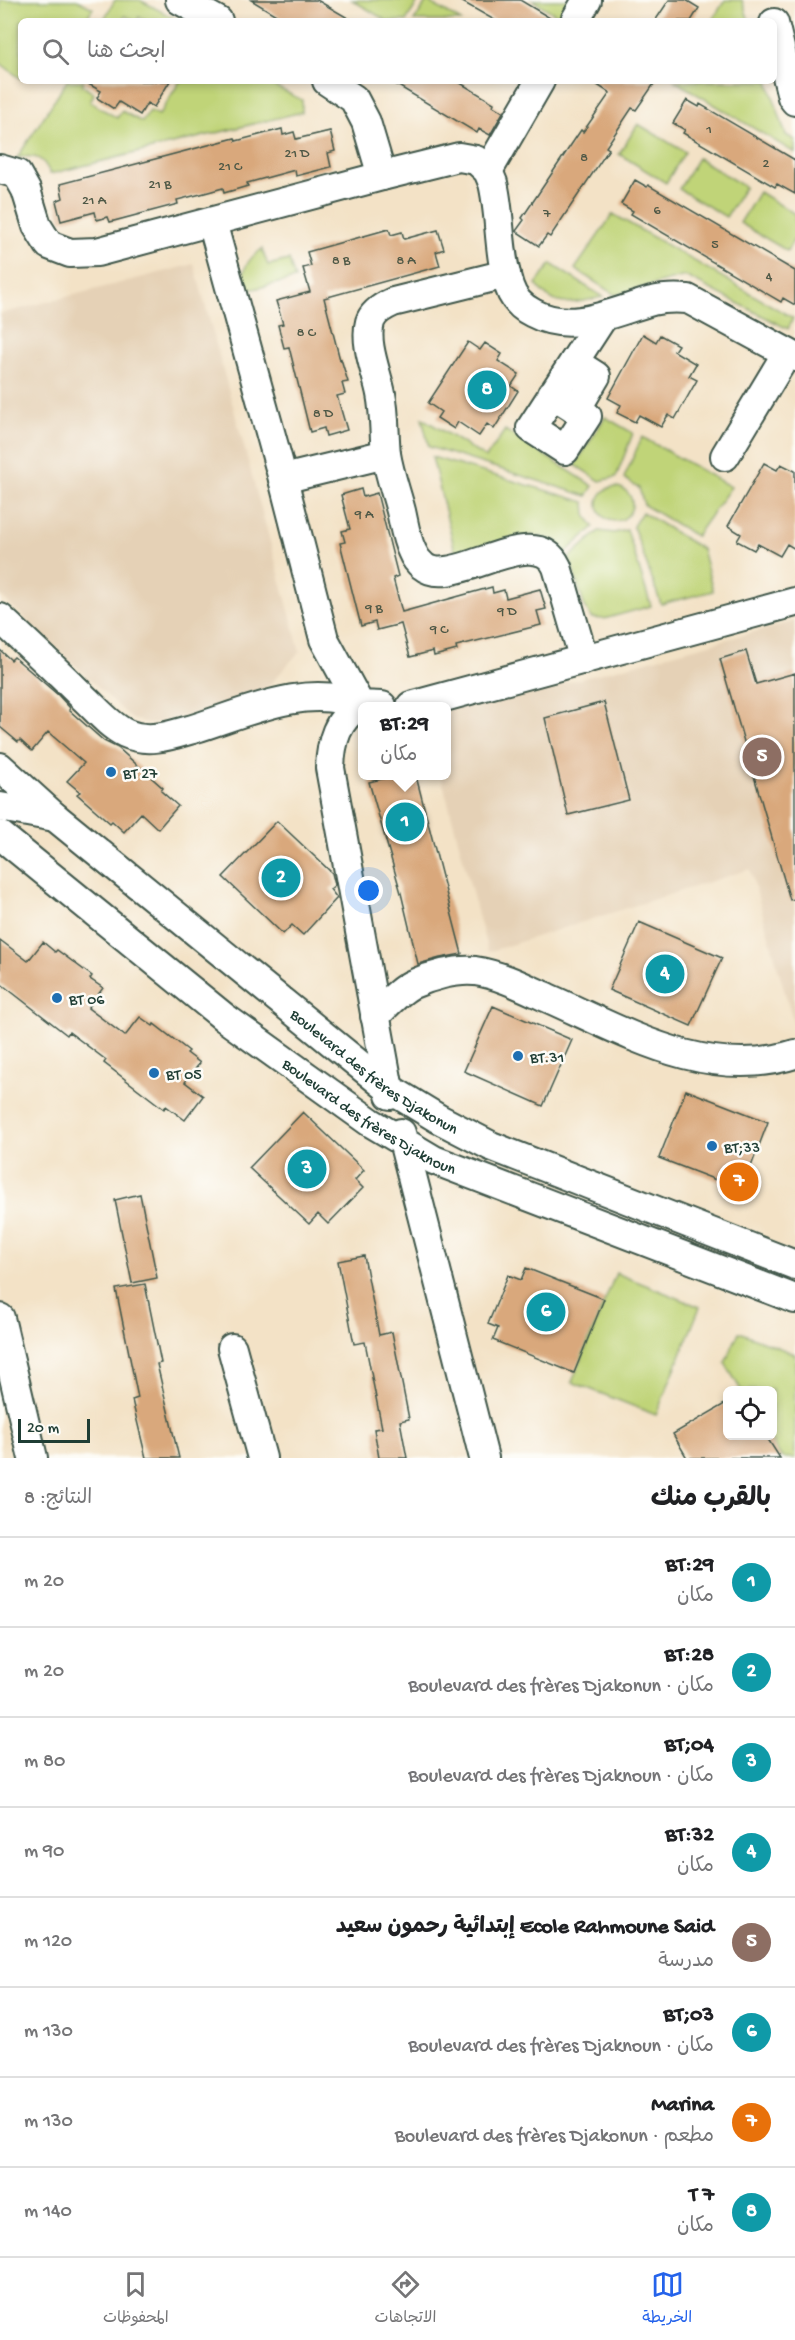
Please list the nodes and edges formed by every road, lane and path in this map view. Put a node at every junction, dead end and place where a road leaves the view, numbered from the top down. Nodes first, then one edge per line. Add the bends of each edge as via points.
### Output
1 (180, 0) edge
2 (587, 0) edge
3 (769, 0) edge
4 (213, 18) edge
5 (577, 18) edge
6 (773, 18) edge
7 (777, 35) edge
8 (332, 84) edge
9 (538, 84) edge
10 (795, 101) edge
11 (0, 170) edge
12 (488, 171) junction
13 (382, 176) junction
14 (212, 222) junction
15 (506, 274) junction
16 (603, 316) junction
17 (791, 355) edge
18 (563, 379) junction
19 (576, 410) junction
20 (386, 454) junction
21 (725, 456) dead end
22 (283, 479) junction
23 (795, 602) edge
24 (0, 618) edge
25 (584, 660) junction
26 (358, 702) edge
27 (368, 702) edge
28 (426, 702) edge
29 (358, 709) edge
30 (0, 767) edge
31 (0, 807) edge
32 (55, 817) junction
33 (0, 835) edge
34 (375, 1016) junction
35 (795, 1054) edge
36 (388, 1088) junction
37 (404, 1143) junction
38 (795, 1265) edge
39 (795, 1299) edge
40 (0, 1318) edge
41 (232, 1348) dead end
42 (33, 1458) edge
43 (262, 1458) edge
44 (484, 1458) edge

1 - 4 street
2 - 5 street
3 - 6 street
7 - 10 street
8 - 13 street via 354,99 366,122
9 - 12 street
11 - 14 street via 16,174 49,245 70,253 97,252
12 - 13 street via 476,160 459,157
12 - 15 street via 495,191
13 - 14 street
14 - 22 street
15 - 16 street via 514,298 541,317 579,322
15 - 20 street via 393,302 381,307 370,320 368,333 381,395
16 - 17 street via 652,301 688,298
16 - 18 street
17 - 21 street
18 - 19 street
18 - 19 street via 596,376
18 - 19 street via 531,428 565,450 586,416
20 - 22 street
20 - 25 street via 411,549 424,567 433,572 521,550 544,552 557,567
22 - 27 street via 324,639
23 - 25 street
24 - 26 street via 103,716 123,732 144,740 306,696
25 - 28 street
29 - 34 street via 352,710 336,730 330,768
30 - 32 street
31 - 32 street, Boulevard des frères Djakonun
32 - 36 street, Boulevard des frères Djakonun
33 - 37 street, Boulevard des frères Djaknoun via 225,1018
34 - 35 street via 411,985 442,974 473,971 507,979 661,1048 699,1059 742,1062
34 - 36 street
36 - 37 street
36 - 38 street, Boulevard des frères Djakonun via 491,1146
37 - 39 street, Boulevard des frères Djaknoun via 479,1179
37 - 44 street
40 - 42 street
41 - 43 street

